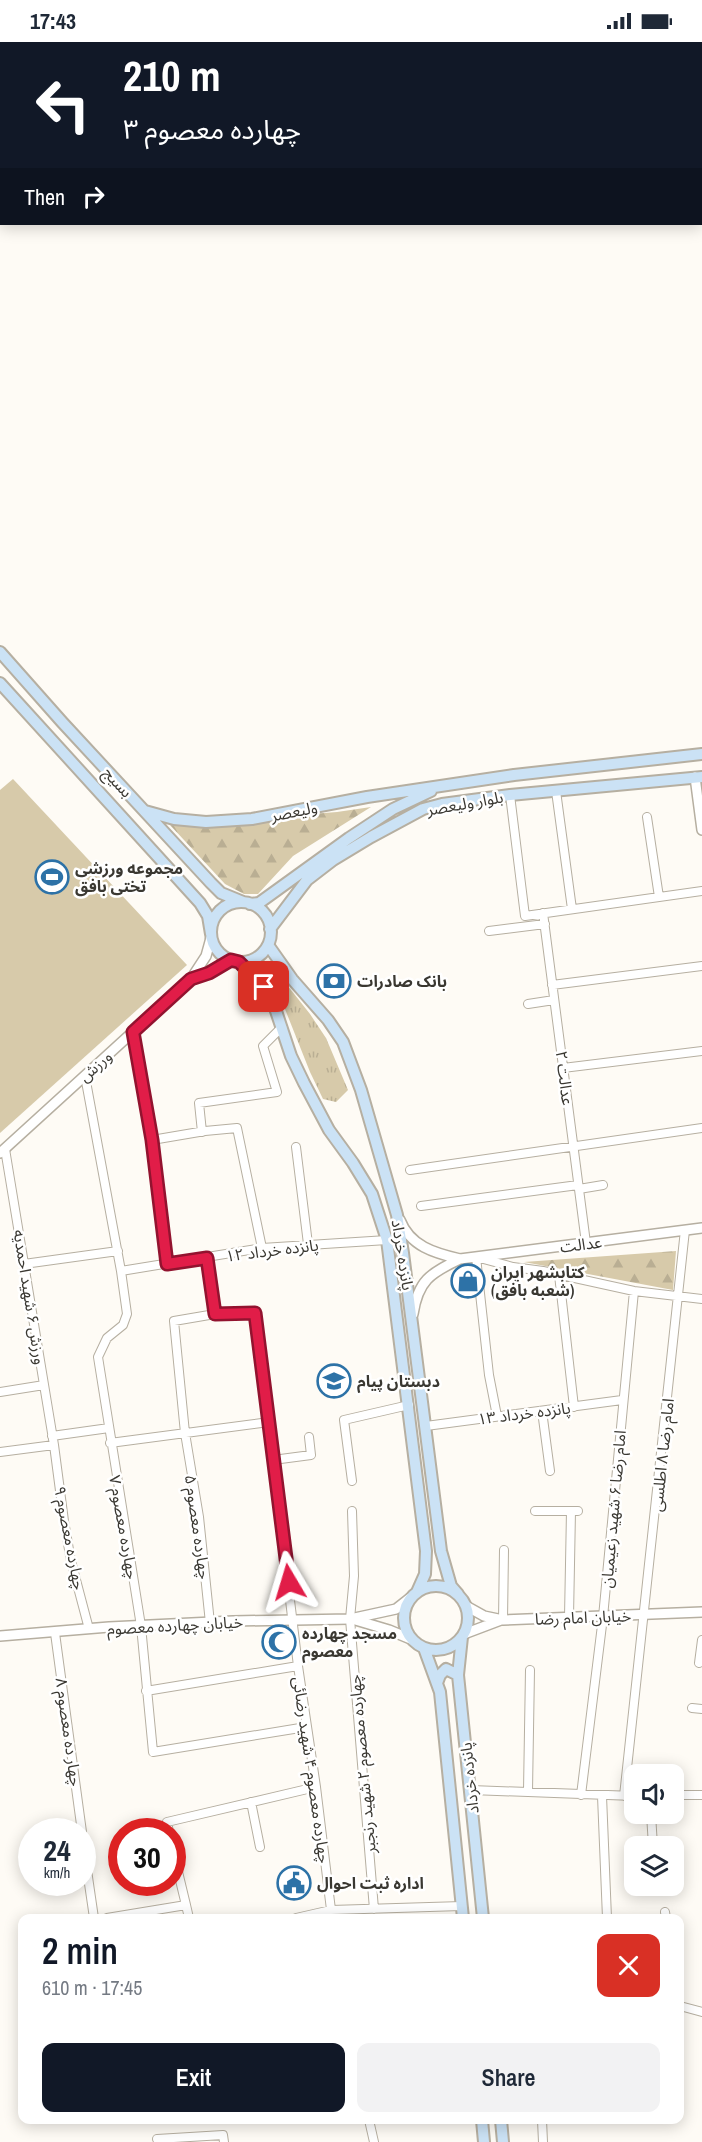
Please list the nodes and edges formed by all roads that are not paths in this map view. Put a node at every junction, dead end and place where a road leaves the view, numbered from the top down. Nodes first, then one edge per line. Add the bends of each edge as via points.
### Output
1 (0, 652) edge
2 (2, 687) edge
3 (62, 722) junction
4 (47, 736) junction
5 (702, 754) edge
6 (97, 759) junction
7 (82, 772) junction
8 (698, 777) edge
9 (442, 785) junction
10 (556, 791) junction
11 (510, 795) junction
12 (145, 810) junction
13 (647, 817) dead end
14 (702, 830) edge
15 (702, 891) edge
16 (659, 897) junction
17 (246, 903) junction
18 (572, 909) junction
19 (543, 912) junction
20 (544, 924) junction
21 (270, 929) junction
22 (489, 931) dead end
23 (211, 936) junction
24 (268, 945) junction
25 (235, 961) junction
26 (702, 966) edge
27 (191, 979) junction
28 (552, 985) junction
29 (554, 1000) junction
30 (528, 1004) dead end
31 (282, 1027) junction
32 (133, 1032) junction
33 (702, 1051) edge
34 (563, 1068) junction
35 (85, 1076) junction
36 (702, 1128) edge
37 (202, 1132) junction
38 (152, 1140) junction
39 (296, 1147) dead end
40 (573, 1147) junction
41 (3, 1151) edge
42 (410, 1170) dead end
43 (603, 1185) dead end
44 (579, 1187) junction
45 (392, 1198) junction
46 (421, 1206) dead end
47 (702, 1228) edge
48 (685, 1230) junction
49 (387, 1240) junction
50 (586, 1243) junction
51 (308, 1244) junction
52 (262, 1248) junction
53 (118, 1251) junction
54 (476, 1257) junction
55 (207, 1258) junction
56 (460, 1259) junction
57 (24, 1264) junction
58 (167, 1264) junction
59 (122, 1271) junction
60 (559, 1275) junction
61 (634, 1292) junction
62 (679, 1296) junction
63 (702, 1299) edge
64 (215, 1314) junction
65 (412, 1321) junction
66 (44, 1385) junction
67 (0, 1392) edge
68 (622, 1400) junction
69 (409, 1405) junction
70 (574, 1407) junction
71 (542, 1411) junction
72 (496, 1416) junction
73 (269, 1422) junction
74 (426, 1426) junction
75 (109, 1428) junction
76 (184, 1432) junction
77 (52, 1436) junction
78 (309, 1437) dead end
79 (110, 1443) junction
80 (54, 1445) junction
81 (0, 1452) edge
82 (273, 1460) junction
83 (550, 1471) dead end
84 (352, 1482) dead end
85 (352, 1511) dead end
86 (535, 1511) dead end
87 (504, 1550) dead end
88 (458, 1594) junction
89 (413, 1595) junction
90 (466, 1606) junction
91 (702, 1612) edge
92 (645, 1615) junction
93 (569, 1617) junction
94 (603, 1617) junction
95 (350, 1619) junction
96 (503, 1620) junction
97 (294, 1621) junction
98 (210, 1623) junction
99 (141, 1626) junction
100 (89, 1629) junction
101 (55, 1633) junction
102 (0, 1636) edge
103 (463, 1636) junction
104 (413, 1640) junction
105 (702, 1640) edge
106 (424, 1648) junction
107 (699, 1664) dead end
108 (297, 1666) junction
109 (530, 1670) dead end
110 (458, 1675) junction
111 (437, 1683) junction
112 (146, 1691) junction
113 (692, 1708) dead end
114 (702, 1709) edge
115 (306, 1727) junction
116 (628, 1764) edge
117 (316, 1787) junction
118 (471, 1790) junction
119 (528, 1791) junction
120 (581, 1795) junction
121 (684, 1795) edge
122 (702, 1795) edge
123 (602, 1796) junction
124 (624, 1796) edge
125 (251, 1802) junction
126 (80, 1818) edge
127 (184, 1818) edge
128 (260, 1847) dead end
129 (91, 1896) edge
130 (184, 1896) edge
131 (186, 1905) junction
132 (462, 1906) junction
133 (374, 1909) junction
134 (93, 1914) edge
135 (155, 1914) edge
136 (188, 1914) edge
137 (332, 1914) edge
138 (463, 1914) edge
139 (483, 1914) edge
140 (607, 1914) edge
141 (684, 2007) edge
142 (702, 2012) edge
143 (370, 2124) edge
144 (482, 2124) edge
145 (501, 2124) edge
146 (542, 2124) edge
147 (157, 2139) dead end
148 (224, 2142) edge
149 (374, 2142) edge
150 (484, 2142) edge
151 (503, 2142) edge
152 (543, 2142) edge

1 - 3 main road, بسیج
2 - 4 main road, بسیج
3 - 4 main road via 55,735
3 - 6 main road, بسیج
4 - 7 main road, بسیج
5 - 9 main road, ولیعصر
6 - 7 main road via 88,759
6 - 12 main road, بسیج
7 - 23 main road, بسیج via 200,903 208,916
8 - 10 main road, بلوار ولیعصر
8 - 14 street
9 - 12 main road, ولیعصر via 252,819 206,822 174,819
9 - 17 main road, ولیعصر via 393,809 259,903
10 - 11 main road, بلوار ولیعصر
10 - 18 street
11 - 19 street via 525,916
11 - 21 main road, بلوار ولیعصر via 423,809 371,837 308,880
12 - 17 main road, بسیج via 221,892
13 - 16 street
15 - 16 street
16 - 18 street
17 - 21 main road via 264,913
17 - 23 main road via 230,904 220,911
18 - 19 street
19 - 20 street, عدالت ۲
20 - 22 street
20 - 28 street, عدالت ۲
21 - 24 main road
23 - 25 main road via 218,952
23 - 27 street, ورزش via 206,956
24 - 25 main road via 256,958
24 - 45 main road, پانزده خرداد via 343,1042
25 - 27 street, ورزش
25 - 31 main road, پانزده خرداد via 271,996
26 - 28 street
27 - 32 street, ورزش
28 - 29 street, عدالت ۲
29 - 30 street
29 - 34 street, عدالت ۲
31 - 37 street via 263,1046 277,1092 198,1103
31 - 49 main road, پانزده خرداد via 316,1109 372,1194
32 - 35 street, ورزش
32 - 38 street
33 - 34 street
34 - 40 street, عدالت ۲
35 - 41 street, ورزش
35 - 53 street, چهارده معصوم ۷
36 - 40 street
37 - 38 street
37 - 52 street via 237,1128
38 - 58 street
39 - 51 street
40 - 42 street
40 - 44 street, عدالت ۲
41 - 57 street, ورزش ۶ شهید احمدیه
43 - 44 street
44 - 46 street
44 - 50 street, عدالت ۲
45 - 56 street, عدالت via 404,1230 418,1244
45 - 65 main road, پانزده خرداد via 404,1253
47 - 48 street, عدالت
48 - 50 street, عدالت
48 - 62 street, امام رضا ۸ اطلسی
49 - 51 street, پانزده خرداد ۱۲
49 - 69 main road, پانزده خرداد
50 - 54 street, عدالت
51 - 52 street, پانزده خرداد ۱۲
52 - 55 street, پانزده خرداد ۱۲
53 - 57 street
53 - 59 street, چهارده معصوم ۷
54 - 56 street, عدالت
54 - 60 street
54 - 72 street
55 - 58 street, پانزده خرداد ۱۲
55 - 64 street
56 - 65 street, عدالت via 428,1277 416,1296
57 - 66 street, ورزش ۶ شهید احمدیه
58 - 59 street, پانزده خرداد ۱۲
59 - 75 street, چهارده معصوم ۷ via 127,1314 123,1326 106,1338 98,1357
60 - 61 street
60 - 70 street
61 - 62 street
61 - 68 street, امام رضا ۶ شهید زعیمیان
62 - 63 street
62 - 92 street, امام رضا ۸ اطلسی
64 - 73 street, چهارده معصوم ۴ شهید رضائی via 255,1313
64 - 76 street, چهارده معصوم ۵ via 174,1321
65 - 74 main road, پانزده خرداد
66 - 67 street
66 - 77 street, ورزش ۶ شهید احمدیه
68 - 70 street, پانزده خرداد ۱۳
68 - 94 street, امام رضا ۶ شهید زعیمیان
69 - 84 street via 344,1420
69 - 89 main road, پانزده خرداد via 427,1565
70 - 71 street, پانزده خرداد ۱۳
71 - 72 street, پانزده خرداد ۱۳
71 - 83 street
72 - 74 street, پانزده خرداد ۱۳
73 - 76 street
73 - 82 street, چهارده معصوم ۴ شهید رضائی
74 - 88 main road, پانزده خرداد via 441,1551 451,1586
75 - 77 street
75 - 79 street, چهارده معصوم ۷
76 - 79 street
76 - 98 street, چهارده معصوم ۵ via 199,1517
77 - 80 street, ورزش ۶ شهید احمدیه
78 - 82 street via 311,1455
79 - 99 street, چهارده معصوم ۷
80 - 81 street
80 - 100 street, چهارده معصوم ۹ via 71,1562
82 - 97 street, چهارده معصوم ۴ شهید رضائی
85 - 95 street, چهارده معصوم ۲ شهید رنجبر via 354,1576
86 - 93 street via 574,1511
87 - 96 street
88 - 89 main road via 438,1585
88 - 90 main road
89 - 95 street via 396,1609
89 - 104 main road via 404,1615 404,1624
90 - 96 street, خیابان امام رضا
90 - 103 main road
91 - 92 street, خیابان امام رضا
92 - 94 street, خیابان امام رضا
92 - 116 street, امام رضا ۸ اطلسی
93 - 94 street, خیابان امام رضا
93 - 96 street, خیابان امام رضا
94 - 120 street, امام رضا ۶ شهید زعیمیان
95 - 97 street, خیابان چهارده معصوم
95 - 104 street
95 - 133 street, چهارده معصوم ۲ شهید رنجبر
96 - 103 street
97 - 98 street, خیابان چهارده معصوم
97 - 108 street, چهارده معصوم ۴ شهید رضائی
98 - 99 street, خیابان چهارده معصوم
99 - 100 street, خیابان چهارده معصوم
99 - 112 street, چهارده معصوم ۷
100 - 101 street, خیابان چهارده معصوم
101 - 102 street, خیابان چهارده معصوم
101 - 126 street, چهار ده معصوم ۸
103 - 106 main road via 446,1648
103 - 110 main road, پانزده خرداد
104 - 106 main road
105 - 107 street
106 - 111 main road, پانزده خرداد
108 - 112 street
108 - 115 street, چهارده معصوم ۴ شهید رضائی
109 - 119 street
110 - 111 main road via 446,1670
110 - 118 main road, پانزده خرداد
111 - 132 main road, پانزده خرداد
112 - 115 street, چهارده معصوم ۷ via 153,1752
113 - 114 street
115 - 117 street, چهارده معصوم ۴ شهید رضائی
117 - 125 street
117 - 137 street, چهارده معصوم ۴ شهید رضائی
118 - 119 street
118 - 139 main road, پانزده خرداد
119 - 120 street
120 - 123 street
121 - 122 street
123 - 124 street
123 - 140 street
125 - 127 street
125 - 128 street
129 - 134 street, چهار ده معصوم ۸
130 - 131 street
131 - 135 street
131 - 136 street
132 - 133 street
132 - 138 main road, پانزده خرداد
133 - 137 street
141 - 142 street
143 - 149 street
144 - 150 main road
145 - 151 main road
146 - 152 street
147 - 148 street via 223,2135

